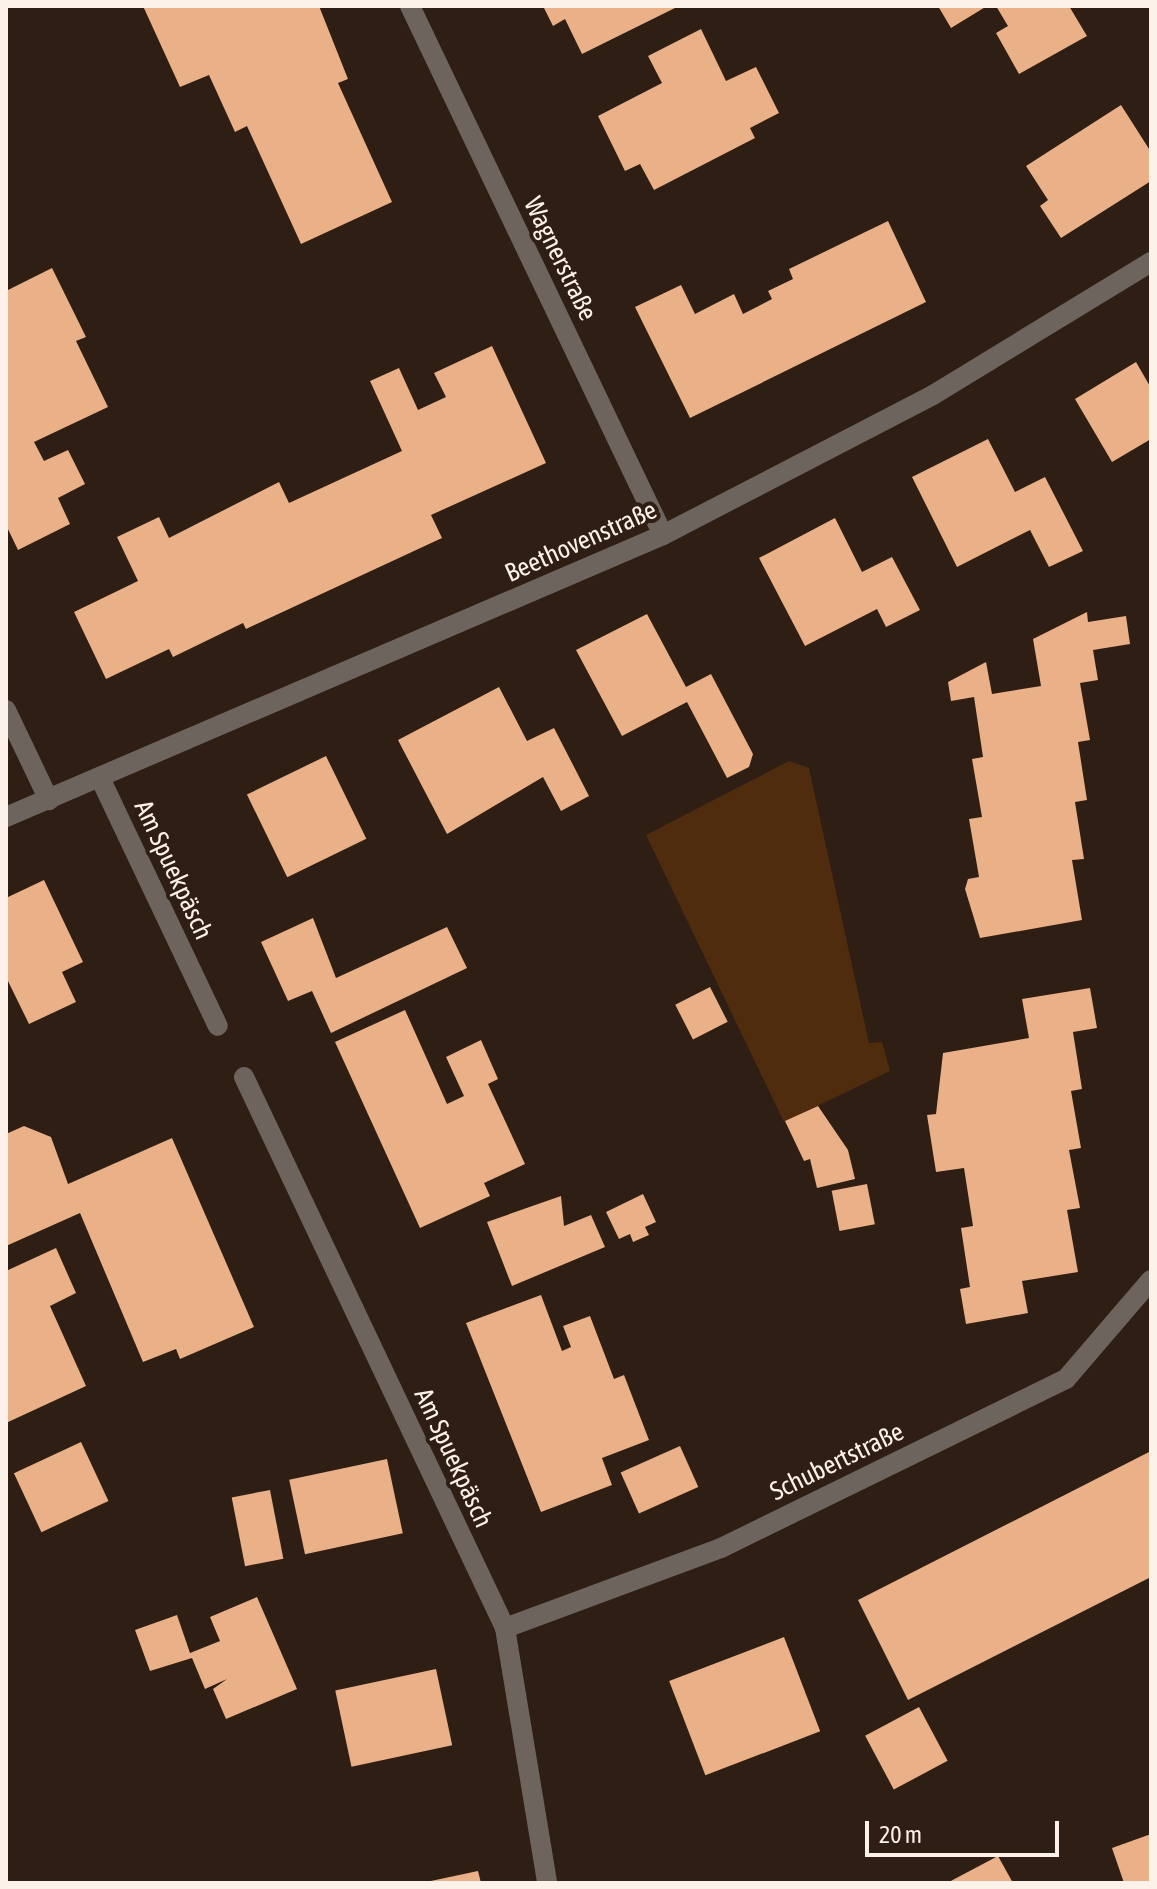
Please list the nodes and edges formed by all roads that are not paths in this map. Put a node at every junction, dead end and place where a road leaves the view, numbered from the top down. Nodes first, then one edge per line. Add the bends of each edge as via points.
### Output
1 (410, 6) edge
2 (1151, 262) edge
3 (663, 535) junction
4 (6, 710) edge
5 (101, 780) junction
6 (49, 800) junction
7 (6, 817) edge
8 (218, 1026) dead end
9 (244, 1077) dead end
10 (1151, 1280) edge
11 (505, 1628) junction
12 (547, 1883) edge

1 - 3 street, Wagnerstraße
2 - 3 street, Beethovenstraße via 933,395
3 - 5 street, Beethovenstraße
4 - 6 street
5 - 6 street, Beethovenstraße
5 - 8 street, Am Spuekpäsch
6 - 7 street, Beethovenstraße
9 - 11 street, Am Spuekpäsch
10 - 11 street, Schubertstraße via 1066,1379 721,1548
11 - 12 street, Am Spuekpäsch

